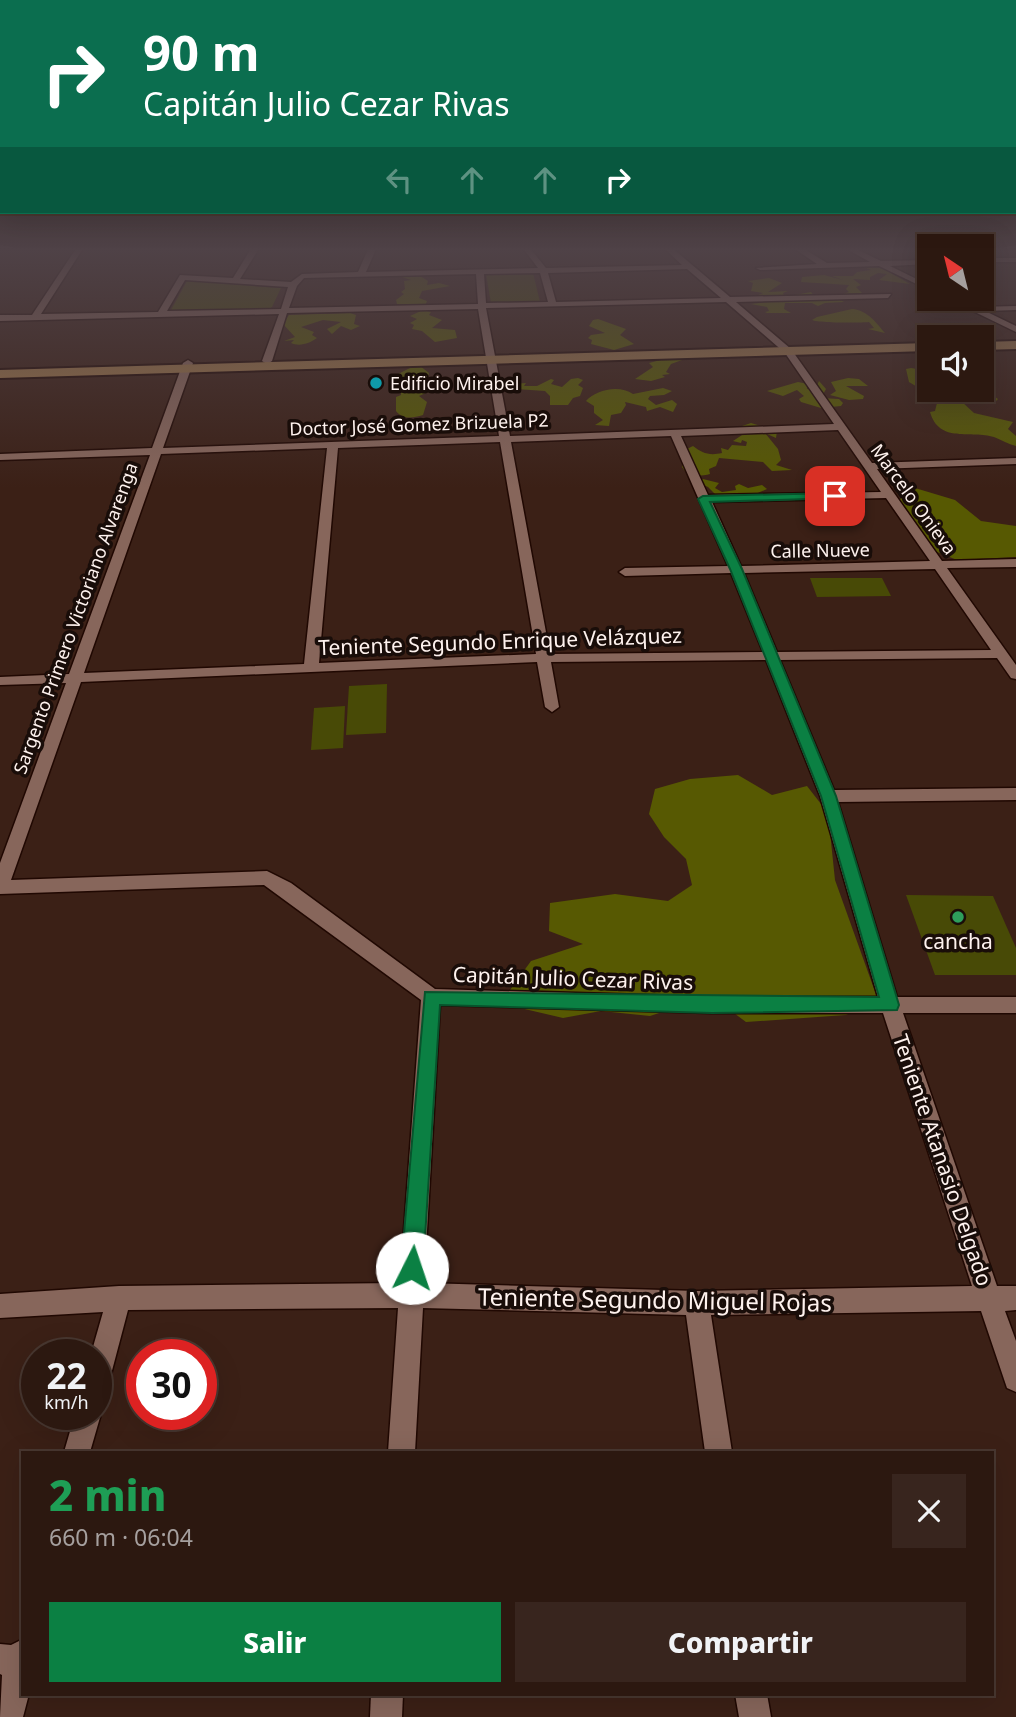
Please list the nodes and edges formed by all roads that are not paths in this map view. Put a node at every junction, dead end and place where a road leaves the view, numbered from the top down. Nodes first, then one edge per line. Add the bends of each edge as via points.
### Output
1 (279, 327) edge
2 (486, 327) edge
3 (760, 327) edge
4 (917, 342) edge
5 (1016, 343) edge
6 (994, 344) edge
7 (917, 347) edge
8 (785, 348) junction
9 (493, 358) junction
10 (267, 360) junction
11 (333, 362) junction
12 (187, 366) junction
13 (0, 368) edge
14 (0, 374) edge
15 (841, 427) junction
16 (674, 432) junction
17 (504, 437) junction
18 (333, 445) junction
19 (155, 452) junction
20 (0, 457) edge
21 (1016, 461) edge
22 (868, 466) junction
23 (888, 495) junction
24 (703, 499) junction
25 (1016, 563) edge
26 (941, 567) junction
27 (736, 569) junction
28 (625, 572) dead end
29 (1002, 654) junction
30 (773, 657) junction
31 (542, 658) junction
32 (311, 668) junction
33 (1016, 675) edge
34 (73, 678) junction
35 (0, 681) edge
36 (552, 707) dead end
37 (1016, 794) edge
38 (828, 796) junction
39 (0, 887) edge
40 (431, 997) junction
41 (890, 1005) junction
42 (1016, 1005) edge
43 (410, 1295) junction
44 (119, 1298) junction
45 (991, 1298) junction
46 (1016, 1298) edge
47 (697, 1303) junction
48 (0, 1306) edge
49 (108, 1339) edge
50 (1016, 1379) edge
51 (83, 1430) edge
52 (77, 1451) edge
53 (401, 1451) edge
54 (718, 1451) edge
55 (15, 1658) edge
56 (387, 1696) edge
57 (751, 1696) edge
58 (7, 1717) edge
59 (386, 1717) edge
60 (755, 1717) edge

1 - 10 street
2 - 9 street
3 - 8 street, Marcelo Onieva
4 - 8 main road
5 - 6 main road
7 - 8 main road
8 - 9 main road
8 - 15 street, Marcelo Onieva
9 - 11 main road
9 - 17 street
10 - 11 main road
10 - 12 main road
11 - 12 main road
12 - 13 main road
12 - 14 main road
12 - 19 street, Sargento Primero Victoriano Alvarenga
15 - 16 street, Doctor José Gomez Brizuela P2
15 - 22 street, Marcelo Onieva
16 - 17 street, Doctor José Gomez Brizuela P2
16 - 24 street, Teniente Atanasio Delgado
17 - 18 street, Doctor José Gomez Brizuela P2
17 - 31 street
18 - 19 street, Doctor José Gomez Brizuela P2
18 - 32 street
19 - 20 street, Doctor José Gomez Brizuela P2
19 - 34 street, Sargento Primero Victoriano Alvarenga
21 - 22 street
22 - 23 street, Marcelo Onieva
23 - 24 street
23 - 26 street, Marcelo Onieva
24 - 27 street, Teniente Atanasio Delgado
25 - 26 street, Calle Nueve
26 - 27 street, Calle Nueve
26 - 29 street, Marcelo Onieva
27 - 28 street, Calle Nueve
27 - 30 street, Teniente Atanasio Delgado
29 - 30 street, Teniente Segundo Enrique Velázquez
29 - 33 street, Marcelo Onieva
30 - 31 street, Teniente Segundo Enrique Velázquez
30 - 38 street, Teniente Atanasio Delgado
31 - 32 street, Teniente Segundo Enrique Velázquez
31 - 36 street
32 - 34 street, Teniente Segundo Enrique Velázquez
34 - 35 street, Teniente Segundo Enrique Velázquez
34 - 39 street, Sargento Primero Victoriano Alvarenga
37 - 38 street
38 - 41 street, Teniente Atanasio Delgado
39 - 40 street, Capitán Julio Cezar Rivas via 267,878
40 - 41 street, Capitán Julio Cezar Rivas
40 - 43 street
41 - 42 street, Capitán Julio Cezar Rivas
41 - 45 street, Teniente Atanasio Delgado
43 - 44 street, Teniente Segundo Miguel Rojas
43 - 47 street, Teniente Segundo Miguel Rojas
43 - 53 street
44 - 48 street, Teniente Segundo Miguel Rojas
44 - 49 street
45 - 46 street, Teniente Segundo Miguel Rojas
45 - 47 street, Teniente Segundo Miguel Rojas
45 - 50 street, Teniente Atanasio Delgado
47 - 54 street
51 - 52 street
55 - 58 street
56 - 59 street
57 - 60 street

